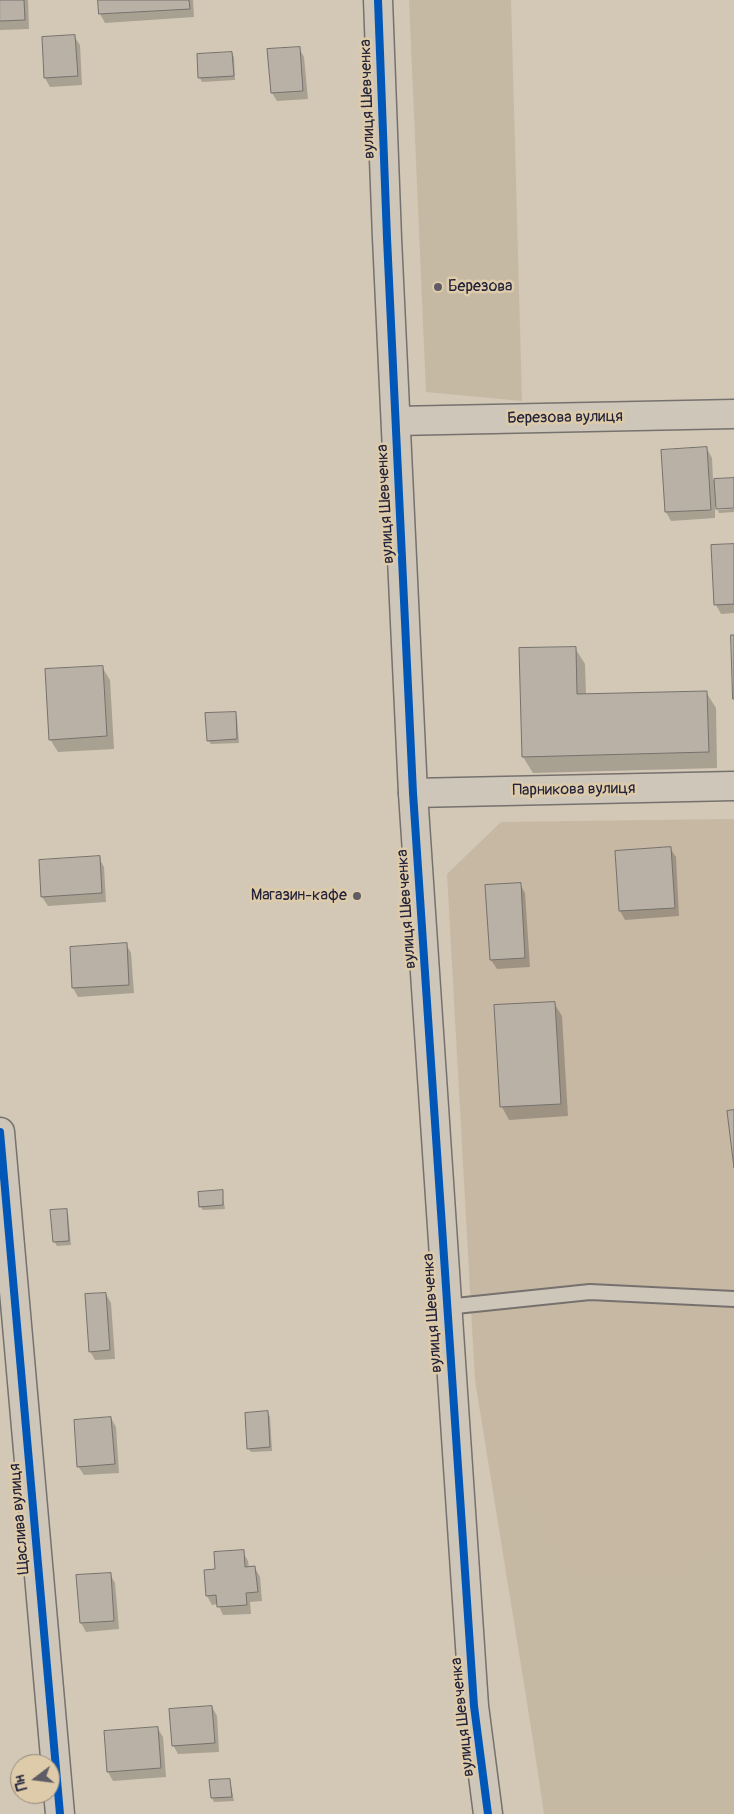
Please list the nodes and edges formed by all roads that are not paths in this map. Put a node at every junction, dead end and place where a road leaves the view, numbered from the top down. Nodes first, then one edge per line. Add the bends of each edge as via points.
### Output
1 (378, 0) edge
2 (734, 414) edge
3 (396, 421) junction
4 (734, 786) edge
5 (413, 793) junction
6 (0, 1132) edge
7 (734, 1300) edge
8 (446, 1307) junction
9 (60, 1814) edge
10 (488, 1814) edge

1 - 3 street, вулиця Шевченка
2 - 3 street, Березова вулиця
3 - 5 street, вулиця Шевченка
4 - 5 street, Парникова вулиця
5 - 8 street, вулиця Шевченка
6 - 9 street, Щаслива вулиця
7 - 8 lane via 590,1292
8 - 10 street, вулиця Шевченка via 474,1706

